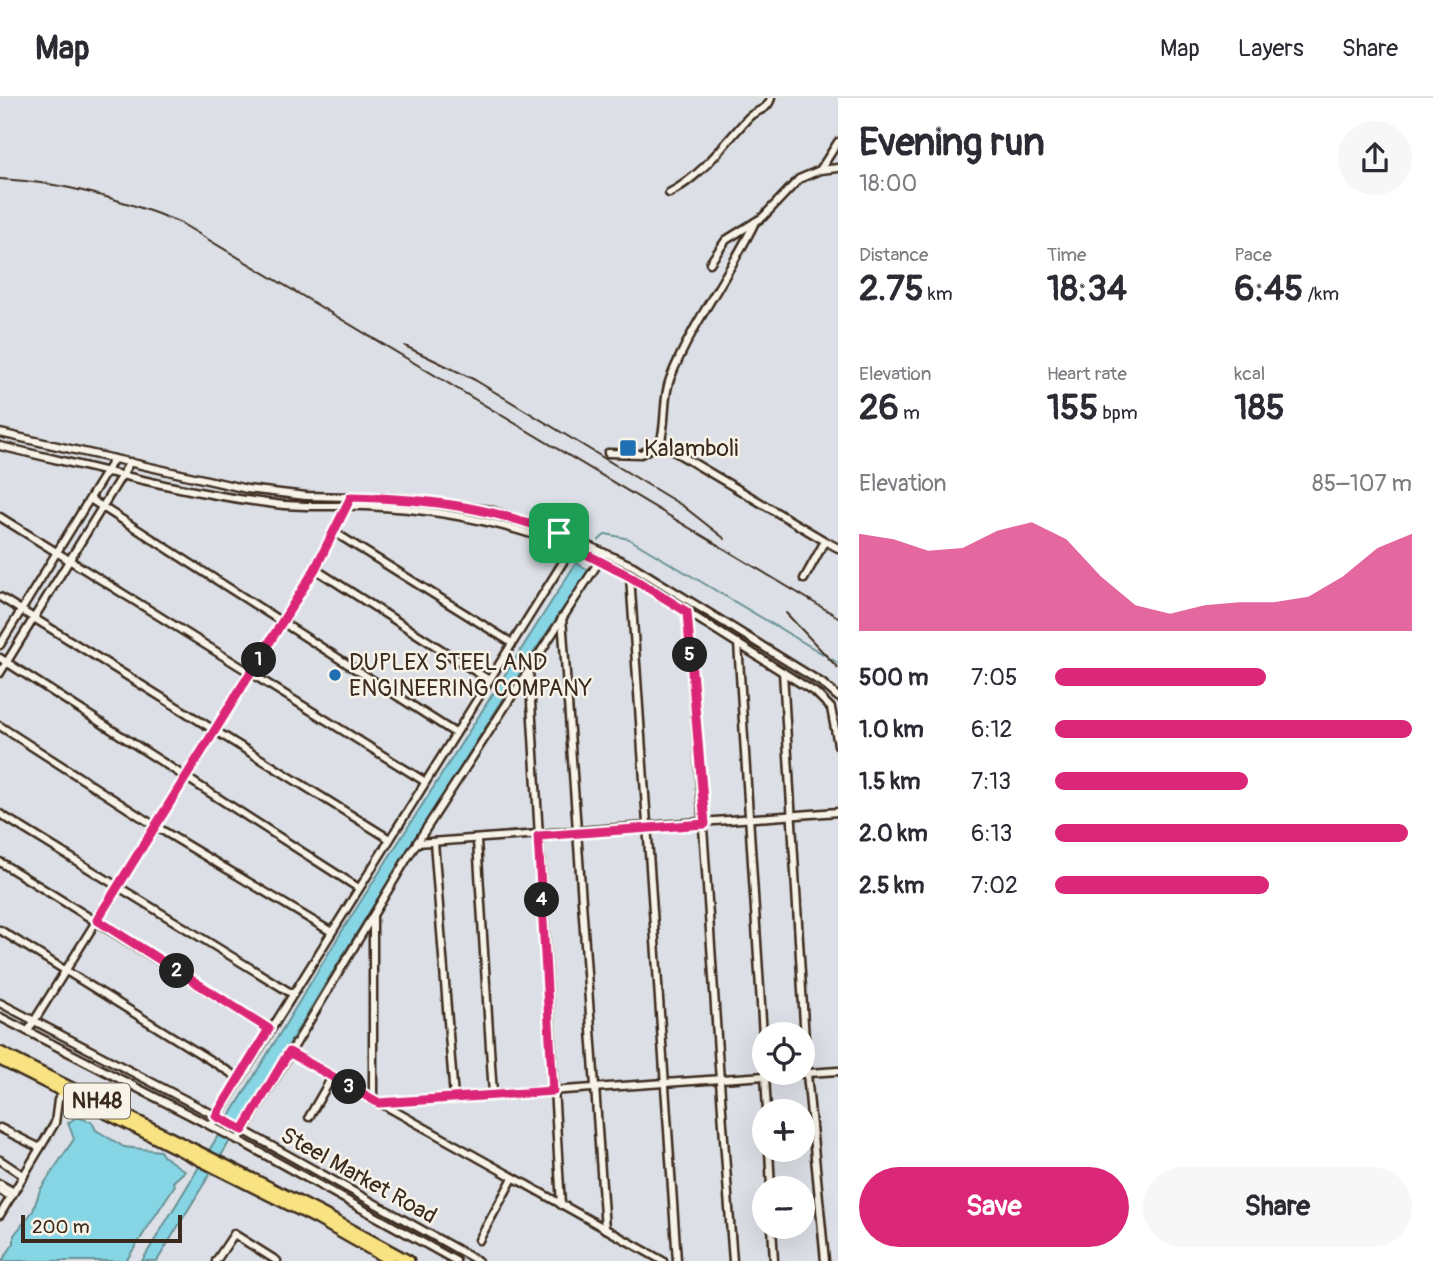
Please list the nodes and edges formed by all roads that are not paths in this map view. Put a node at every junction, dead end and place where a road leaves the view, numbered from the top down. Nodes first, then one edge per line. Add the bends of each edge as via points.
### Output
1 (771, 98) edge
2 (838, 142) edge
3 (838, 168) edge
4 (820, 170) junction
5 (669, 193) dead end
6 (755, 222) junction
7 (710, 262) dead end
8 (0, 433) edge
9 (660, 443) junction
10 (0, 446) edge
11 (608, 453) dead end
12 (114, 459) junction
13 (130, 461) junction
14 (108, 471) junction
15 (122, 474) junction
16 (351, 497) junction
17 (90, 499) junction
18 (102, 506) junction
19 (345, 508) junction
20 (0, 517) edge
21 (334, 532) junction
22 (578, 540) junction
23 (825, 541) junction
24 (573, 548) junction
25 (838, 548) edge
26 (602, 550) junction
27 (57, 553) junction
28 (597, 558) junction
29 (69, 560) junction
30 (315, 569) junction
31 (629, 576) junction
32 (804, 579) dead end
33 (0, 597) edge
34 (21, 611) junction
35 (687, 612) junction
36 (562, 617) junction
37 (33, 618) junction
38 (283, 620) junction
39 (738, 633) junction
40 (512, 643) junction
41 (0, 645) edge
42 (737, 645) junction
43 (3, 660) edge
44 (529, 669) junction
45 (251, 672) junction
46 (783, 672) junction
47 (0, 673) edge
48 (488, 680) junction
49 (838, 697) edge
50 (0, 726) edge
51 (214, 731) junction
52 (455, 733) junction
53 (838, 745) edge
54 (186, 778) junction
55 (424, 781) junction
56 (838, 812) edge
57 (0, 814) edge
58 (792, 816) junction
59 (748, 819) junction
60 (705, 824) junction
61 (155, 826) junction
62 (646, 827) junction
63 (579, 833) junction
64 (538, 836) junction
65 (388, 838) junction
66 (477, 841) junction
67 (434, 842) junction
68 (417, 843) junction
69 (0, 862) edge
70 (118, 887) junction
71 (358, 887) junction
72 (373, 916) junction
73 (97, 920) junction
74 (0, 930) edge
75 (330, 931) junction
76 (66, 970) junction
77 (291, 993) junction
78 (0, 1003) edge
79 (0, 1017) edge
80 (34, 1021) junction
81 (762, 1022) edge
82 (804, 1022) edge
83 (269, 1029) junction
84 (28, 1031) junction
85 (0, 1052) edge
86 (289, 1052) junction
87 (0, 1060) edge
88 (838, 1071) edge
89 (815, 1073) edge
90 (752, 1076) edge
91 (332, 1077) junction
92 (239, 1079) junction
93 (719, 1080) junction
94 (664, 1084) junction
95 (808, 1085) edge
96 (596, 1088) junction
97 (553, 1091) junction
98 (64, 1092) junction
99 (494, 1096) junction
100 (454, 1098) junction
101 (376, 1102) junction
102 (216, 1116) junction
103 (309, 1117) dead end
104 (211, 1126) junction
105 (0, 1128) edge
106 (243, 1130) junction
107 (238, 1140) junction
108 (40, 1148) junction
109 (192, 1152) junction
110 (0, 1160) edge
111 (228, 1170) junction
112 (24, 1176) junction
113 (513, 1178) junction
114 (0, 1190) edge
115 (13, 1195) junction
116 (561, 1205) junction
117 (1, 1213) edge
118 (605, 1229) junction
119 (773, 1239) edge
120 (480, 1240) dead end
121 (473, 1260) edge
122 (216, 1261) edge
123 (277, 1261) edge
124 (391, 1261) edge
125 (409, 1261) edge
126 (456, 1261) edge
127 (663, 1261) edge
128 (677, 1261) edge
129 (733, 1261) edge
130 (774, 1261) edge
131 (825, 1261) edge

1 - 5 street via 690,180
2 - 4 street
3 - 4 street
4 - 6 street via 799,179
6 - 7 street via 726,240
6 - 9 street via 684,345 668,382
8 - 12 street
9 - 11 street via 641,454
9 - 23 street
10 - 14 street
12 - 13 street
12 - 14 street
13 - 15 street
13 - 16 street via 247,489
14 - 15 street
14 - 17 street
15 - 18 street
15 - 19 street via 274,504
16 - 19 street
16 - 22 street via 453,503 490,510
17 - 18 street
17 - 27 street
18 - 29 street
18 - 38 street
19 - 21 street
19 - 24 street via 462,516
20 - 27 street
21 - 30 street
21 - 40 street
22 - 24 street
22 - 26 street
23 - 25 street
23 - 32 street
24 - 28 street
24 - 40 street
26 - 28 street
26 - 39 street
27 - 29 street
27 - 34 street
28 - 31 street
28 - 36 street
29 - 37 street
29 - 45 street
30 - 38 street
30 - 48 street
31 - 35 street
31 - 62 street
33 - 34 street
34 - 37 street
34 - 41 street
35 - 42 street
35 - 60 street
36 - 44 street
36 - 63 street
37 - 43 street
37 - 51 street
38 - 45 street
38 - 52 street
39 - 42 street
39 - 49 street
40 - 48 street
42 - 46 street
42 - 59 street
43 - 47 street
43 - 54 street
44 - 64 street
44 - 68 street
45 - 51 street
45 - 55 street
46 - 53 street via 831,708
46 - 58 street
48 - 52 street
50 - 61 street
51 - 54 street
51 - 65 street
52 - 55 street
54 - 61 street
54 - 71 street
55 - 65 street
56 - 58 street
57 - 70 street
58 - 59 street
58 - 82 street
59 - 60 street
59 - 81 street
60 - 62 street
60 - 93 street
61 - 70 street
61 - 75 street
62 - 63 street
62 - 94 street
63 - 64 street
63 - 96 street
64 - 66 street
64 - 97 street
65 - 71 street
66 - 67 street
66 - 99 street
67 - 68 street
67 - 100 street
68 - 72 street
69 - 73 street
70 - 73 street
70 - 77 street
71 - 75 street
72 - 86 street
72 - 101 street
73 - 76 street
73 - 83 street
74 - 76 street
75 - 77 street
76 - 80 street
76 - 92 street
77 - 83 street
78 - 80 street, Steel Market Road
79 - 84 street, Steel Market Road
80 - 84 street
80 - 102 street, Steel Market Road
83 - 92 street
84 - 104 street, Steel Market Road
85 - 109 highway, NH48
86 - 91 street
86 - 106 street
87 - 98 highway, NH48
88 - 89 street
90 - 93 street
91 - 101 street
91 - 103 street
92 - 102 street
93 - 94 street
93 - 129 street
94 - 96 street
94 - 128 street
95 - 131 street
96 - 97 street
96 - 118 street
97 - 99 street
97 - 116 street
98 - 108 street via 55,1123
98 - 109 highway, NH48
99 - 100 street
100 - 101 street
101 - 113 street
102 - 104 street
102 - 106 street, Steel Market Road
104 - 107 street, Steel Market Road
105 - 108 street
106 - 107 street
106 - 121 street, Steel Market Road
107 - 126 street, Steel Market Road
108 - 112 street
109 - 111 highway, NH48
110 - 112 street
111 - 124 highway, NH48
111 - 125 highway, NH48
112 - 115 street
113 - 116 street
113 - 120 street
114 - 115 street
115 - 117 street
116 - 118 street
118 - 127 street
119 - 130 street
122 - 123 street via 234,1234

